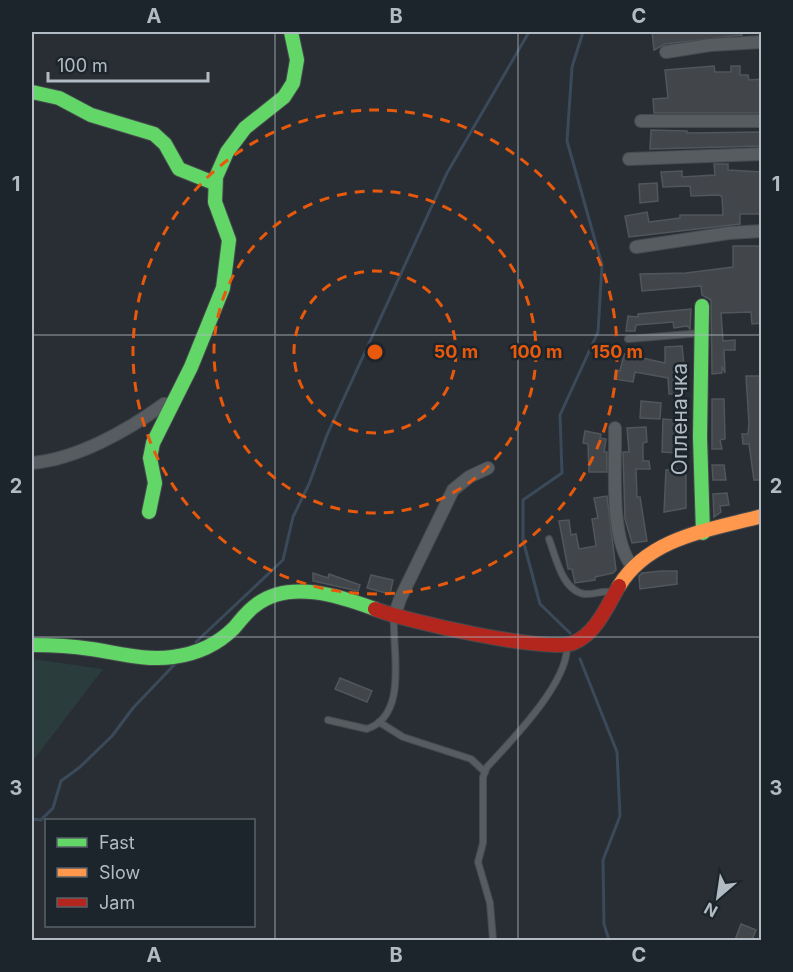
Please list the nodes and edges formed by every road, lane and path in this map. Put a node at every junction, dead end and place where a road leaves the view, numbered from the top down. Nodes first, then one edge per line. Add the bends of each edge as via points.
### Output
1 (291, 32) edge
2 (762, 42) edge
3 (666, 52) dead end
4 (32, 92) edge
5 (641, 121) dead end
6 (762, 121) edge
7 (762, 154) edge
8 (629, 159) dead end
9 (214, 183) junction
10 (762, 231) edge
11 (636, 247) dead end
12 (702, 306) dead end
13 (701, 333) junction
14 (628, 339) dead end
15 (171, 404) junction
16 (615, 428) dead end
17 (32, 463) edge
18 (488, 468) dead end
19 (149, 512) dead end
20 (762, 516) edge
21 (703, 533) junction
22 (549, 539) dead end
23 (632, 567) junction
24 (614, 593) junction
25 (394, 617) junction
26 (32, 645) edge
27 (567, 645) junction
28 (328, 720) dead end
29 (379, 722) junction
30 (485, 772) junction
31 (493, 940) edge

1 - 9 street via 297,60 293,83 284,97 258,115 239,135
2 - 3 street
4 - 9 street via 59,98 91,115 154,134 165,144 178,169
5 - 6 street
7 - 8 street
9 - 15 street via 215,202 229,240 227,272 219,304
10 - 11 street
12 - 13 street, Опленачка
13 - 14 lane
13 - 21 street, Опленачка
15 - 17 street via 75,452
15 - 19 street via 151,450 155,483
16 - 23 street via 617,510 622,547
18 - 25 street via 453,490
20 - 21 street
21 - 23 street via 654,551
22 - 24 lane via 564,578 573,589 587,595
23 - 24 street
24 - 27 street via 587,634
25 - 26 street via 330,594 301,592 262,601 231,632 186,655 156,658 74,646
25 - 27 street via 536,644
25 - 29 lane via 397,675 392,697
27 - 30 lane via 567,659 551,688
28 - 29 lane via 367,729
29 - 30 lane via 403,737 471,759
30 - 31 lane via 483,843 478,862 490,903

